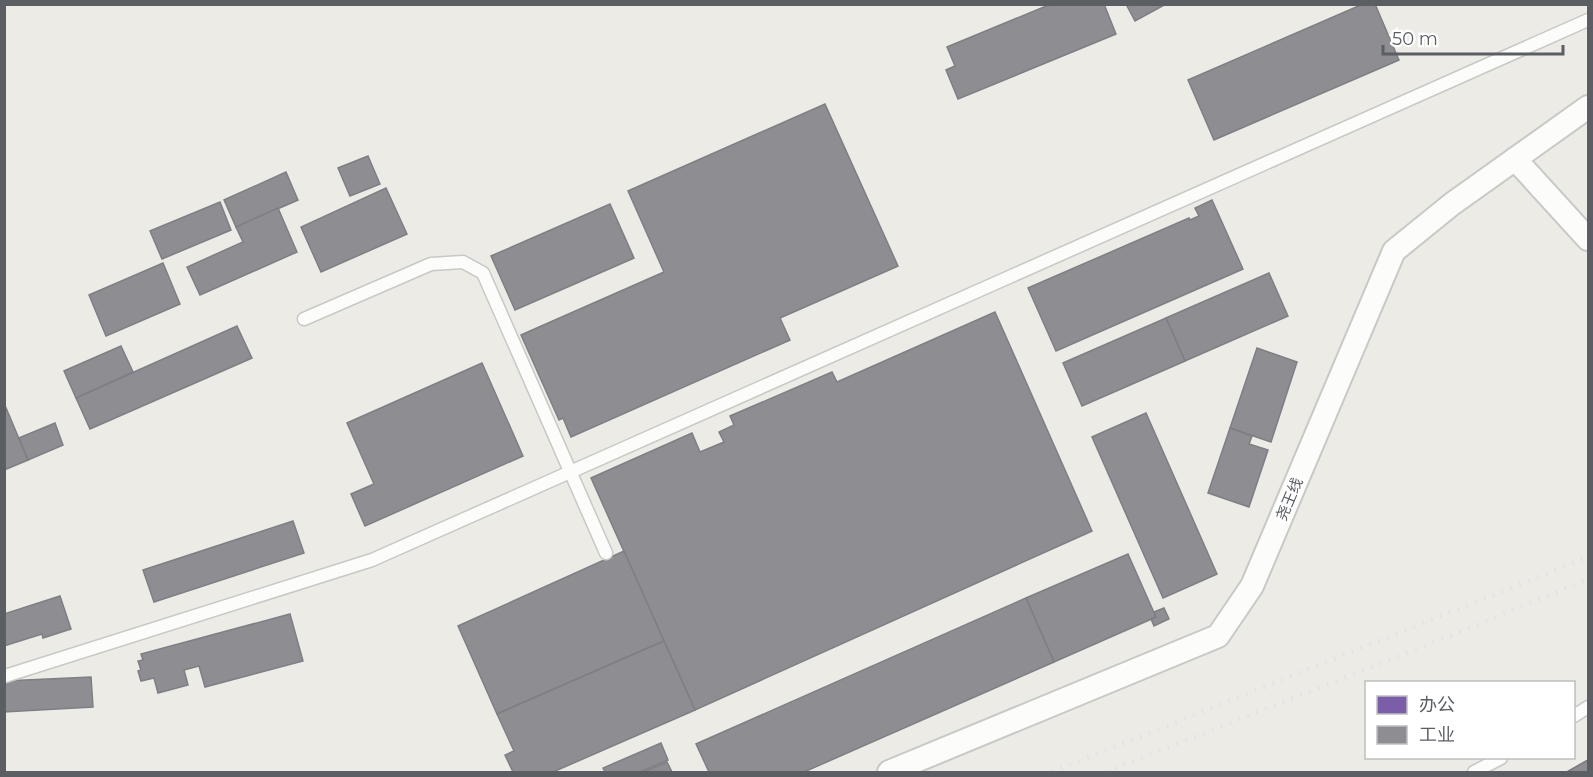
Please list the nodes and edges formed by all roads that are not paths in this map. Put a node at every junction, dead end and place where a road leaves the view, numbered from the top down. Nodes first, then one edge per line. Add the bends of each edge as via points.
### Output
1 (1588, 20) edge
2 (1588, 107) edge
3 (1515, 159) junction
4 (1588, 239) edge
5 (304, 319) dead end
6 (571, 472) junction
7 (606, 553) dead end
8 (5, 676) edge
9 (1588, 707) edge
10 (1575, 715) edge
11 (1490, 769) edge
12 (889, 772) edge
13 (1474, 772) edge

1 - 6 lane
2 - 3 street, 尧王线
3 - 4 street
3 - 12 street, 尧王线 via 1394,251 1252,586 1218,636
5 - 6 lane via 431,264 464,262 483,273
6 - 7 lane
6 - 8 lane via 372,560
9 - 10 lane
11 - 13 lane

